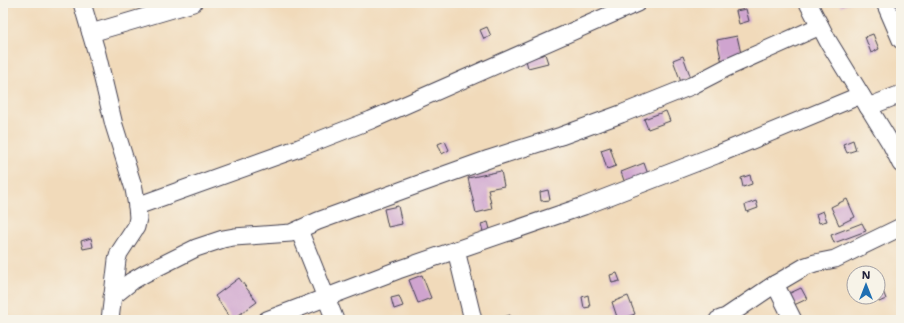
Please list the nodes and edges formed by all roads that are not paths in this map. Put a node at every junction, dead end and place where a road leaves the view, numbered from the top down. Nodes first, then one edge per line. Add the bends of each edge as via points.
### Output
1 (82, 3) edge
2 (193, 3) edge
3 (637, 3) edge
4 (808, 3) edge
5 (885, 3) edge
6 (896, 18) edge
7 (820, 26) junction
8 (91, 33) junction
9 (901, 40) edge
10 (901, 94) edge
11 (864, 101) junction
12 (900, 160) edge
13 (137, 206) junction
14 (901, 227) edge
15 (299, 230) junction
16 (456, 250) junction
17 (775, 284) junction
18 (112, 297) junction
19 (327, 297) junction
20 (110, 320) edge
21 (267, 320) edge
22 (335, 320) edge
23 (473, 320) edge
24 (718, 320) edge
25 (793, 320) edge

1 - 8 street
2 - 8 street
3 - 13 street via 371,120
4 - 7 street
5 - 6 street
6 - 9 street
7 - 11 street
7 - 15 street via 691,86 621,114 482,161
8 - 13 street
10 - 11 street
11 - 12 street
11 - 16 street via 584,206
13 - 18 street via 136,227 117,260
14 - 17 street via 840,257 806,266
15 - 18 street via 285,235 234,237 211,242 144,274
15 - 19 street
16 - 19 street
16 - 23 street
17 - 24 street
17 - 25 street
18 - 20 street
19 - 21 street
19 - 22 street

